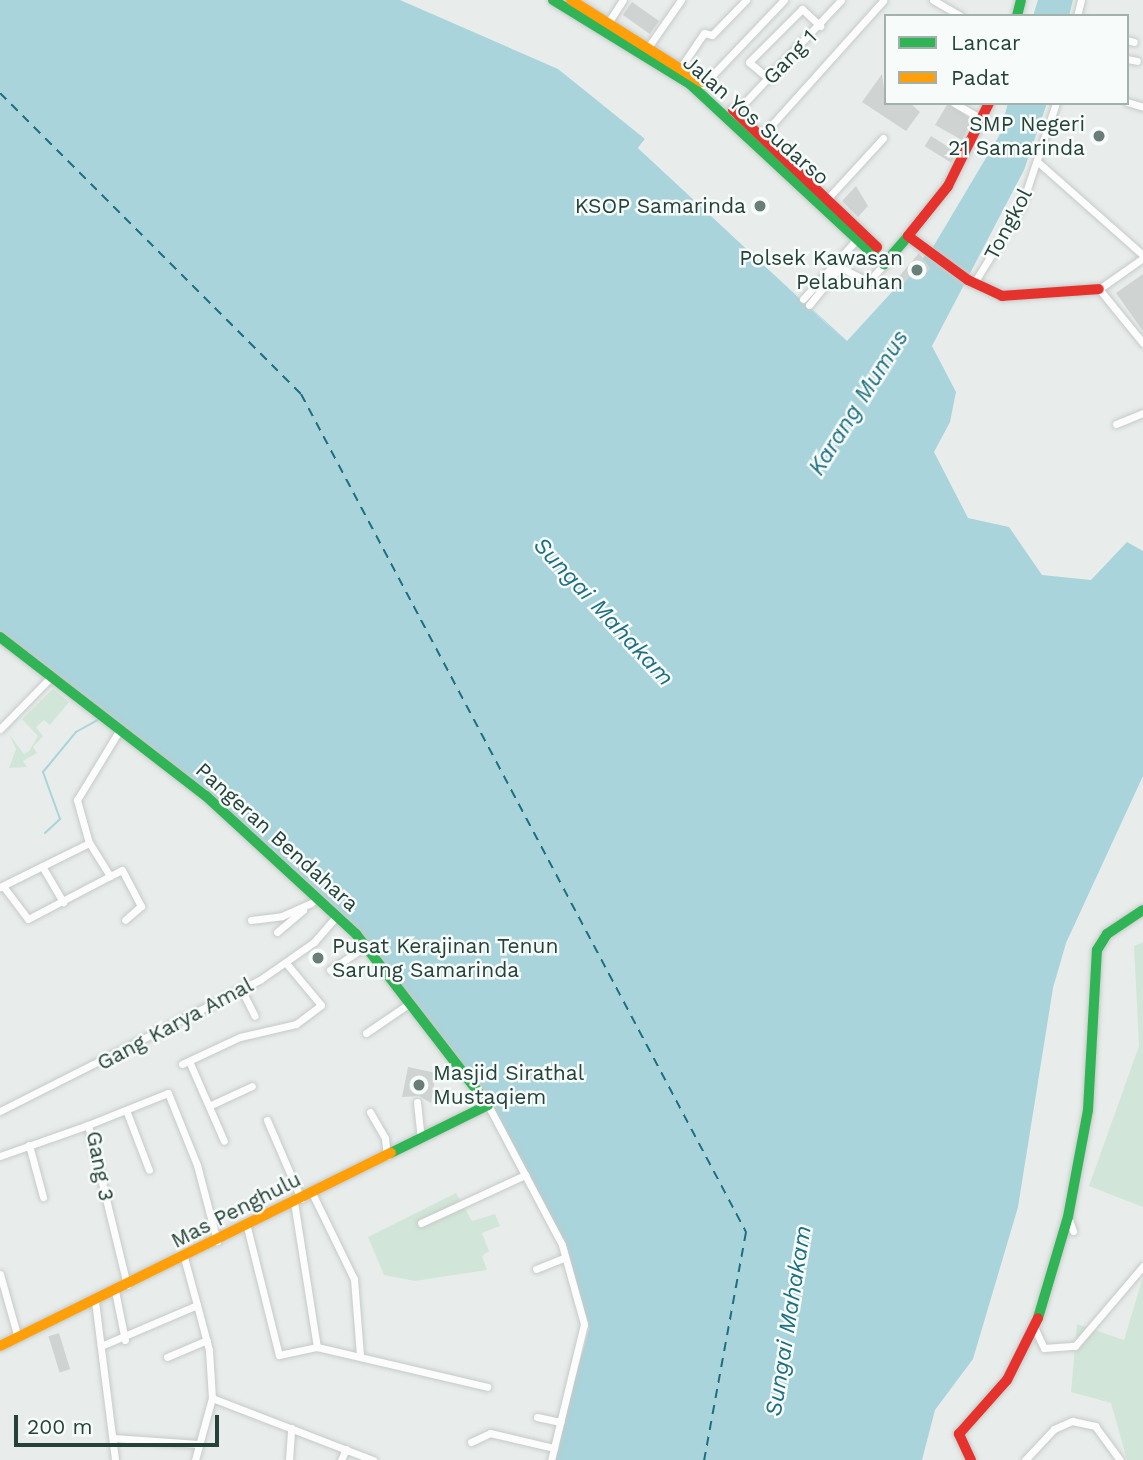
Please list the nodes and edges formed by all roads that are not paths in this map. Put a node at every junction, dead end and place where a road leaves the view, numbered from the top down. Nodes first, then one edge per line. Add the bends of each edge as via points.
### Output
1 (553, 0) edge
2 (571, 0) edge
3 (623, 0) edge
4 (681, 0) edge
5 (746, 0) edge
6 (784, 0) edge
7 (841, 0) edge
8 (933, 0) edge
9 (883, 1) edge
10 (958, 14) edge
11 (606, 26) junction
12 (820, 26) junction
13 (649, 46) junction
14 (1129, 59) edge
15 (1138, 61) dead end
16 (681, 67) junction
17 (769, 79) junction
18 (703, 85) junction
19 (958, 105) edge
20 (988, 105) edge
21 (1055, 105) edge
22 (733, 115) junction
23 (982, 119) junction
24 (883, 138) dead end
25 (759, 139) junction
26 (1039, 163) junction
27 (829, 197) junction
28 (908, 236) junction
29 (857, 239) junction
30 (1143, 257) edge
31 (886, 261) junction
32 (971, 281) junction
33 (1099, 289) junction
34 (1143, 343) edge
35 (1143, 413) edge
36 (1116, 424) dead end
37 (0, 637) edge
38 (50, 678) junction
39 (0, 729) edge
40 (119, 731) junction
41 (89, 843) junction
42 (43, 866) junction
43 (110, 876) junction
44 (1, 887) edge
45 (313, 901) junction
46 (63, 902) junction
47 (1143, 910) edge
48 (336, 917) junction
49 (125, 920) dead end
50 (251, 920) dead end
51 (276, 932) dead end
52 (366, 946) junction
53 (286, 963) junction
54 (330, 970) dead end
55 (241, 989) junction
56 (410, 1003) junction
57 (255, 1016) dead end
58 (366, 1033) dead end
59 (252, 1086) dead end
60 (417, 1102) dead end
61 (211, 1105) junction
62 (488, 1105) junction
63 (126, 1110) junction
64 (0, 1111) edge
65 (370, 1112) dead end
66 (267, 1120) dead end
67 (88, 1125) junction
68 (420, 1135) junction
69 (224, 1141) dead end
70 (29, 1144) junction
71 (385, 1152) junction
72 (0, 1156) edge
73 (149, 1170) dead end
74 (525, 1175) junction
75 (312, 1193) junction
76 (43, 1197) dead end
77 (297, 1200) junction
78 (1068, 1217) junction
79 (421, 1223) dead end
80 (247, 1227) junction
81 (1073, 1231) dead end
82 (217, 1241) junction
83 (184, 1257) junction
84 (565, 1257) junction
85 (1143, 1266) edge
86 (536, 1269) dead end
87 (0, 1274) edge
88 (127, 1286) junction
89 (115, 1292) junction
90 (94, 1301) junction
91 (197, 1305) junction
92 (1035, 1329) junction
93 (18, 1338) junction
94 (206, 1339) junction
95 (125, 1340) junction
96 (0, 1346) edge
97 (101, 1346) junction
98 (317, 1346) junction
99 (360, 1355) junction
100 (167, 1357) dead end
101 (487, 1387) dead end
102 (212, 1398) junction
103 (537, 1417) dead end
104 (560, 1422) junction
105 (291, 1428) junction
106 (113, 1438) junction
107 (471, 1442) dead end
108 (199, 1444) junction
109 (554, 1448) junction
110 (346, 1449) junction
111 (115, 1460) edge
112 (195, 1460) edge
113 (289, 1460) edge
114 (341, 1460) edge
115 (373, 1460) edge
116 (551, 1460) edge
117 (971, 1460) edge
118 (1026, 1460) edge
119 (1120, 1460) edge

1 - 11 main road, Jalan Yos Sudarso
2 - 11 main road, Jalan Yos Sudarso
3 - 11 street
4 - 13 street
5 - 16 street via 712,34 704,33
6 - 18 street
7 - 12 street, Gang 1
8 - 10 street
9 - 25 street
11 - 13 main road, Jalan Yos Sudarso
11 - 22 main road, Jalan Yos Sudarso
12 - 17 street, Gang 1
12 - 17 street via 802,9 749,62
13 - 16 main road, Jalan Yos Sudarso
14 - 15 street
16 - 18 main road, Jalan Yos Sudarso
17 - 22 street, Gang 1
18 - 22 main road, Jalan Yos Sudarso
19 - 23 street
20 - 23 main road
21 - 26 street, Tongkol
22 - 25 main road, Jalan Yos Sudarso
23 - 28 main road via 948,186
24 - 27 street
25 - 27 main road, Jalan Yos Sudarso
25 - 29 main road, Jalan Yos Sudarso
26 - 30 street
26 - 32 street, Tongkol via 1017,214
27 - 31 main road, Jalan Yos Sudarso
28 - 31 main road
28 - 32 main road
29 - 31 main road, Jalan Yos Sudarso
29 - 31 street via 806,302 840,267 868,282
30 - 33 street
32 - 33 main road via 1015,298
33 - 34 street
35 - 36 street
37 - 38 main road, Pangeran Bendahara
38 - 39 street
38 - 40 main road, Pangeran Bendahara
40 - 41 street via 77,798
40 - 45 main road, Pangeran Bendahara via 206,796
41 - 42 street
41 - 43 street
42 - 44 street
42 - 46 street
43 - 46 street
43 - 49 street via 122,870 141,906
44 - 46 street via 27,919
45 - 48 main road, Pangeran Bendahara
45 - 50 street via 282,916
45 - 51 street
47 - 78 main road via 1107,934 1094,961 1088,1110
48 - 52 main road, Pangeran Bendahara
48 - 53 street, Gang Karya Amal
52 - 54 street
52 - 56 main road, Pangeran Bendahara
53 - 55 street, Gang Karya Amal
53 - 61 street via 321,1004 296,1024 240,1037 185,1063
55 - 57 street
55 - 64 street, Gang Karya Amal
56 - 58 street
56 - 62 main road, Pangeran Bendahara
59 - 61 street
60 - 68 street
61 - 69 street
62 - 68 main road, Mas Penghulu
62 - 74 street
63 - 67 street, Gang 3
63 - 73 street
63 - 82 street, Gang 3 via 165,1093 197,1165
65 - 71 street via 385,1138
66 - 77 street
67 - 70 street
67 - 88 street, Gang 3
68 - 71 main road, Mas Penghulu
70 - 72 street
70 - 76 street
71 - 75 main road, Mas Penghulu
74 - 79 street
74 - 84 street
75 - 77 main road, Mas Penghulu
75 - 99 street via 354,1279
77 - 80 main road, Mas Penghulu
77 - 98 street
78 - 81 street
78 - 92 main road
80 - 82 main road, Mas Penghulu
80 - 98 street via 279,1355
82 - 83 main road, Mas Penghulu
83 - 88 main road, Mas Penghulu
83 - 91 street
84 - 86 street
84 - 104 street via 584,1335
85 - 92 street via 1075,1346 1044,1348
87 - 93 street
88 - 89 main road, Mas Penghulu
89 - 90 main road, Mas Penghulu
89 - 95 street
90 - 93 main road, Mas Penghulu
90 - 97 street
91 - 94 street
91 - 95 street
92 - 117 main road via 1007,1380 959,1434
93 - 96 main road, Mas Penghulu
94 - 100 street
94 - 102 street
95 - 97 street
97 - 106 street
98 - 99 street
99 - 101 street
102 - 105 street
102 - 108 street
103 - 104 street
104 - 109 street
105 - 110 street
105 - 113 street
106 - 108 street
106 - 111 street
107 - 109 street via 490,1433
108 - 112 street
109 - 116 street
110 - 114 street
110 - 115 street
118 - 119 street via 1054,1429 1072,1421 1095,1426

